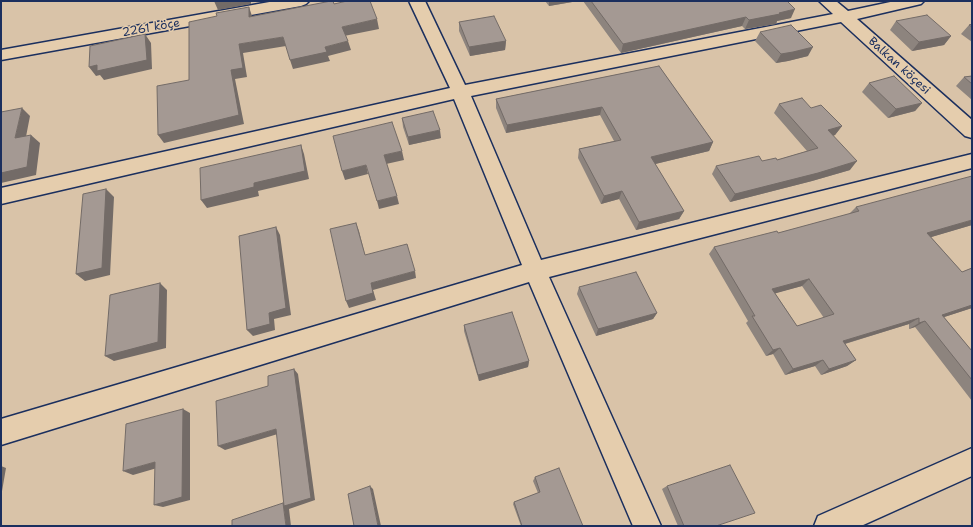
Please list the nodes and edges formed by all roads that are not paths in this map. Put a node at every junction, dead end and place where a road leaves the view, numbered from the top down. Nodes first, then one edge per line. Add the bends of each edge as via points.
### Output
1 (301, 1) edge
2 (417, 1) edge
3 (827, 1) edge
4 (916, 1) edge
5 (844, 17) junction
6 (1, 55) edge
7 (460, 92) junction
8 (972, 131) edge
9 (972, 161) edge
10 (1, 196) edge
11 (535, 271) junction
12 (1, 432) edge
13 (972, 462) edge
14 (647, 526) edge
15 (828, 526) edge

1 - 6 street, 2261 köçe
2 - 7 street
3 - 5 street, Balkan köçesi
4 - 5 street
5 - 7 street
5 - 8 street, Balkan köçesi
7 - 10 street
7 - 11 street
9 - 11 street
11 - 12 street
11 - 14 street
13 - 15 street

